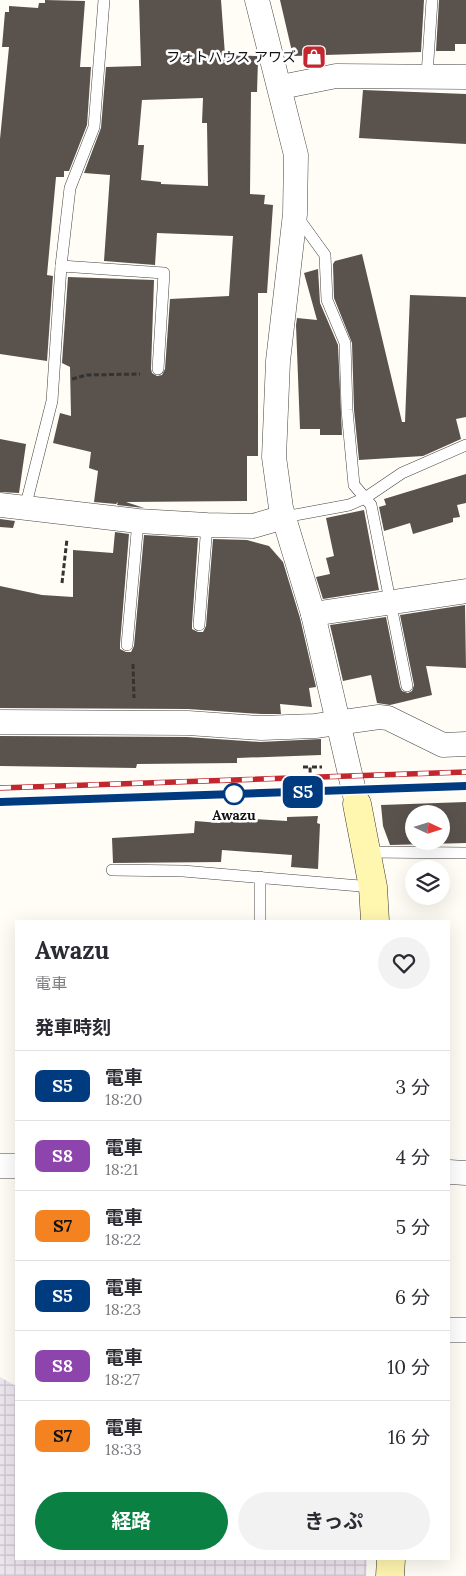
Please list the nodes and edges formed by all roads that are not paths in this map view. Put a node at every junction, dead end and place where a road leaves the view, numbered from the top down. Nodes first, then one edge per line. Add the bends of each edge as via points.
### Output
1 (104, 0) edge
2 (257, 0) edge
3 (432, 0) edge
4 (427, 75) junction
5 (466, 77) edge
6 (281, 87) junction
7 (295, 214) junction
8 (61, 266) junction
9 (158, 369) road end
10 (466, 445) edge
11 (365, 498) junction
12 (0, 505) edge
13 (25, 508) junction
14 (284, 517) junction
15 (138, 521) junction
16 (208, 526) junction
17 (466, 591) edge
18 (391, 602) junction
19 (313, 614) junction
20 (199, 625) dead end
21 (127, 645) road end
22 (407, 686) dead end
23 (0, 722) edge
24 (337, 722) junction
25 (466, 744) edge
26 (356, 804) joint
27 (367, 852) junction
28 (466, 853) edge
29 (112, 870) dead end
30 (260, 877) junction
31 (373, 887) junction
32 (260, 920) edge
33 (375, 920) edge
34 (0, 1166) edge
35 (15, 1166) edge
36 (450, 1172) edge
37 (466, 1173) edge
38 (450, 1330) edge
39 (466, 1330) edge
40 (391, 1560) edge
41 (390, 1576) edge

1 - 8 lane via 94,127 70,188
2 - 6 street
3 - 4 lane
4 - 5 street
4 - 6 street via 336,76
6 - 7 street via 296,155
7 - 11 lane via 325,255 327,300 345,343 354,485
7 - 14 street via 278,361 274,444
8 - 9 lane via 164,273
8 - 13 lane via 52,401
10 - 11 lane via 402,473
11 - 14 lane via 349,506
11 - 18 lane via 371,505
12 - 13 street
13 - 15 street
14 - 16 street via 253,526
14 - 19 street
15 - 16 street
15 - 21 lane
16 - 20 lane
17 - 18 street
18 - 19 street
18 - 22 lane
19 - 24 street
23 - 24 street via 188,723 261,728
24 - 25 street via 363,717 388,718 443,745
24 - 26 street
26 - 27 street
27 - 28 lane
27 - 31 street
29 - 30 lane
30 - 31 lane
30 - 32 lane
31 - 33 street
34 - 35 street
36 - 37 street
38 - 39 street
40 - 41 street

